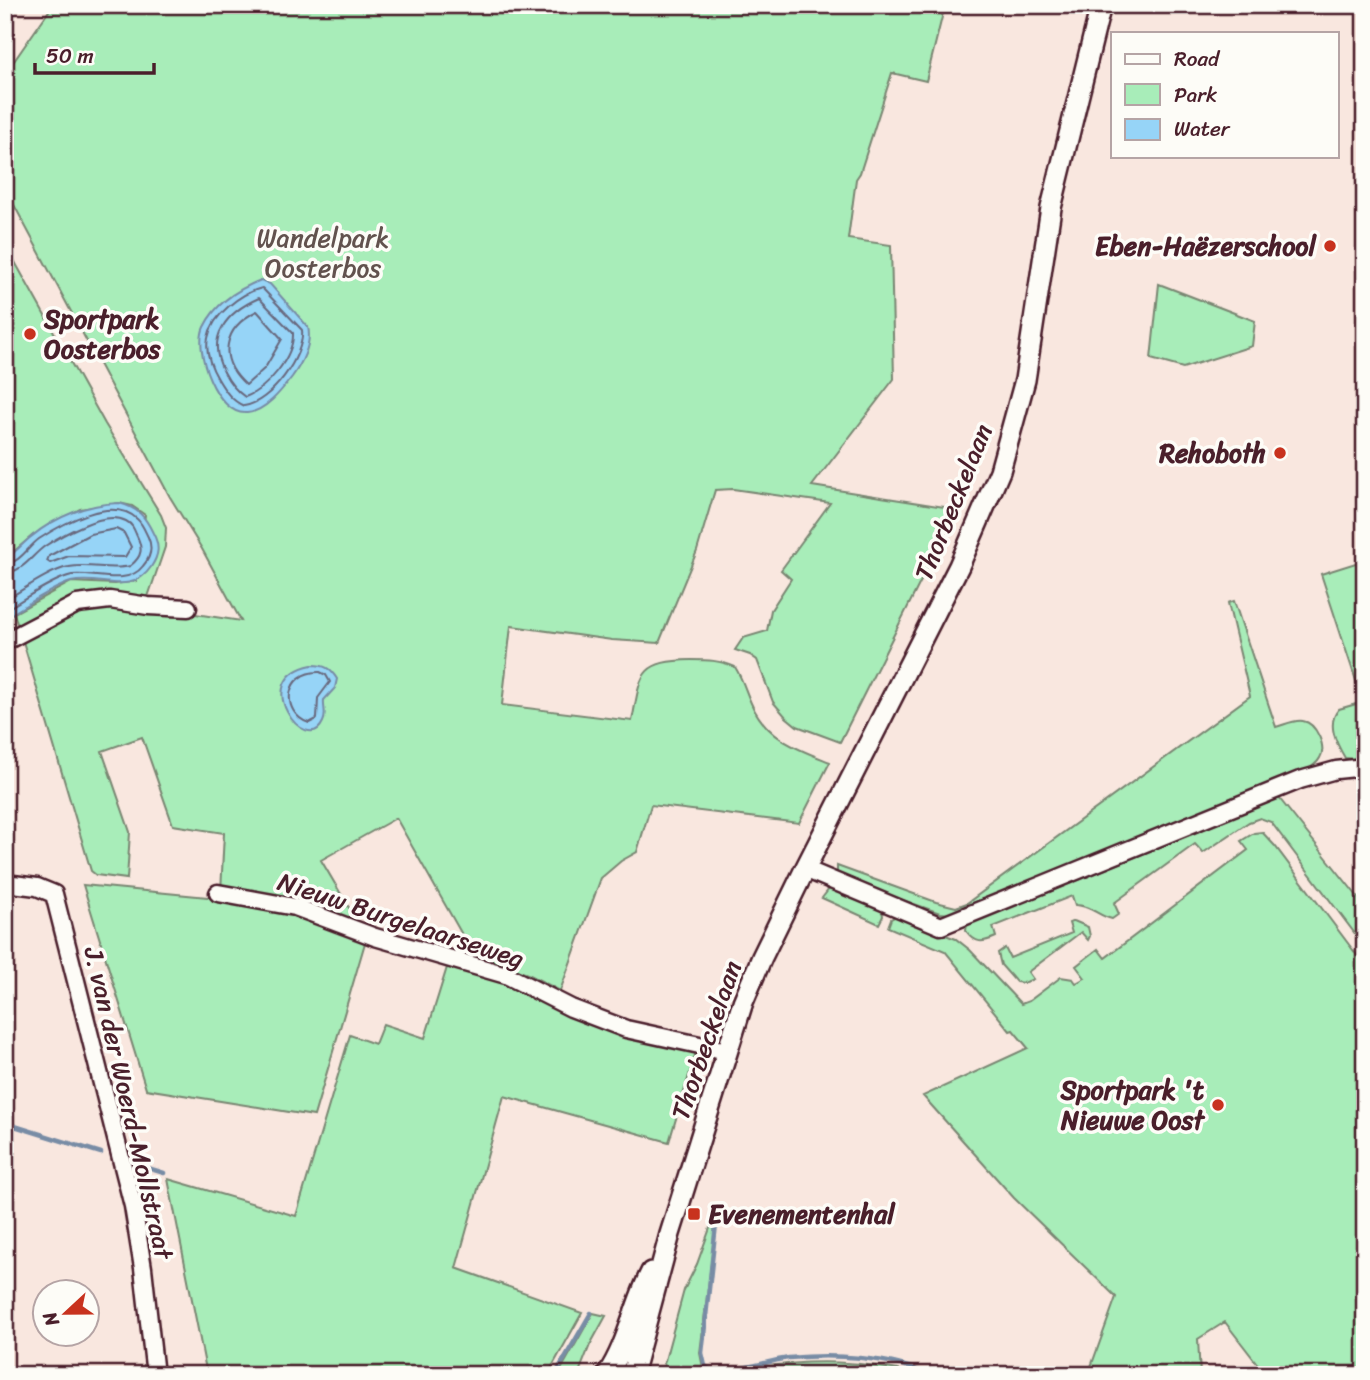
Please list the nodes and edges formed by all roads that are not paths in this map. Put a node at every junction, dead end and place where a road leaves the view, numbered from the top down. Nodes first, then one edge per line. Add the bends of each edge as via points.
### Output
1 (1101, 5) edge
2 (188, 608) dead end
3 (12, 638) dead end
4 (1365, 767) edge
5 (805, 869) junction
6 (5, 883) edge
7 (218, 893) dead end
8 (727, 1051) junction
9 (670, 1234) junction
10 (613, 1371) edge
11 (155, 1375) edge
12 (632, 1375) edge

1 - 5 main road, Thorbeckelaan via 1051,208 1025,380 1000,471 959,566
2 - 3 street via 110,600 77,604
4 - 5 street via 1300,780 941,926
5 - 8 main road, Thorbeckelaan via 762,957
6 - 11 street, J. van der Woerd-Mollstraat via 54,894 133,1206
7 - 8 street, Nieuw Burgelaarseweg via 295,907 375,937 506,975 626,1030
8 - 9 main road, Thorbeckelaan
9 - 10 main road, Thorbeckelaan via 635,1308
9 - 12 main road, Thorbeckelaan

